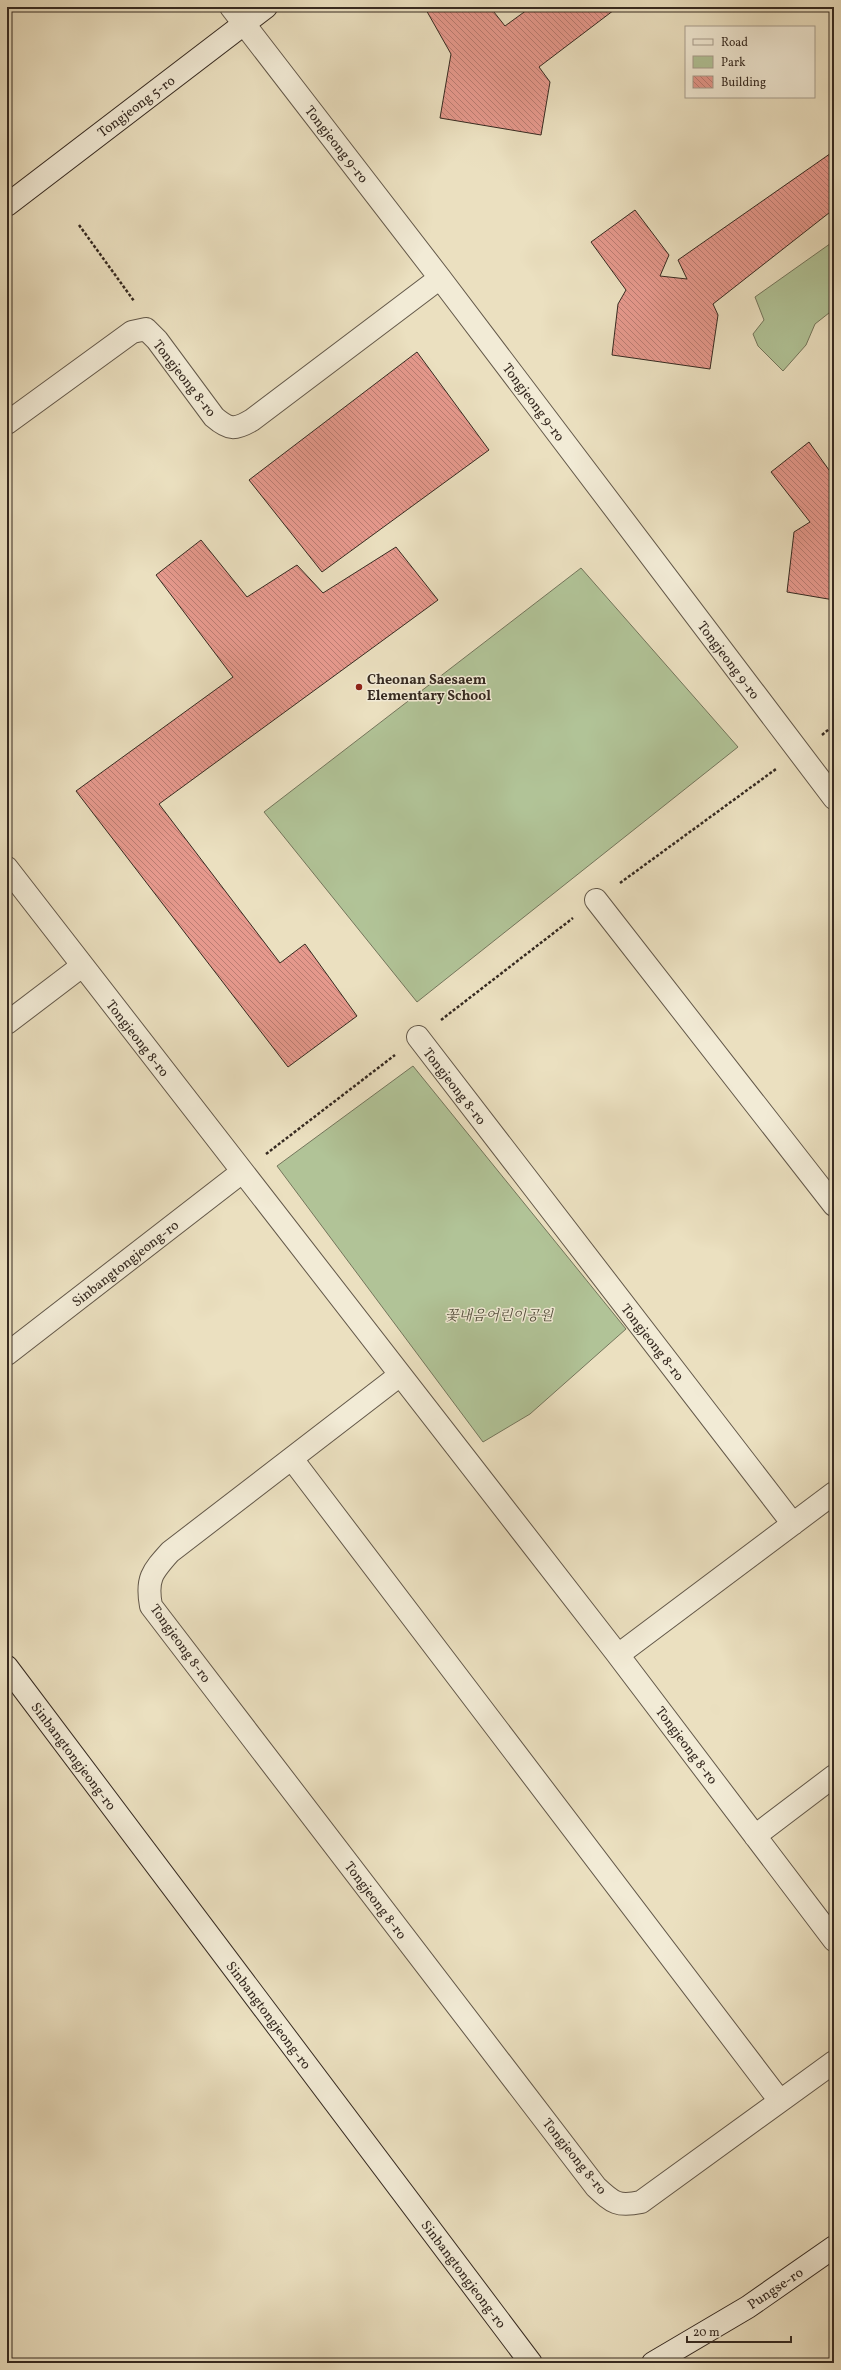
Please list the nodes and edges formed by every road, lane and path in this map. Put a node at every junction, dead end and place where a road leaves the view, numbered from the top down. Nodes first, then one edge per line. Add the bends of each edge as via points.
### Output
1 (266, 7) edge
2 (238, 15) edge
3 (7, 205) edge
4 (79, 225) dead end
5 (440, 278) junction
6 (146, 329) junction
7 (7, 423) edge
8 (834, 725) edge
9 (798, 752) junction
10 (834, 798) edge
11 (7, 868) edge
12 (596, 900) junction
13 (82, 966) junction
14 (7, 1023) edge
15 (418, 1038) junction
16 (242, 1172) junction
17 (834, 1205) edge
18 (7, 1354) edge
19 (400, 1376) junction
20 (292, 1459) junction
21 (834, 1493) edge
22 (793, 1524) junction
23 (618, 1655) junction
24 (7, 1667) edge
25 (834, 1776) edge
26 (755, 1836) junction
27 (834, 1940) edge
28 (834, 2062) edge
29 (780, 2101) junction
30 (834, 2247) edge
31 (531, 2363) edge
32 (653, 2363) edge

1 - 2 street, Tongjeong 5-ro
2 - 3 street, Tongjeong 5-ro
2 - 5 street, Tongjeong 9-ro
4 - 6 path via 138,305
5 - 6 street, Tongjeong 8-ro via 239,428 225,426 214,417
5 - 9 street, Tongjeong 9-ro
6 - 7 street, Tongjeong 8-ro via 132,332
8 - 9 path, Tongjeong 8-ro
9 - 10 street, Tongjeong 9-ro
9 - 12 path, Tongjeong 8-ro
11 - 13 street, Tongjeong 8-ro
12 - 15 path, Tongjeong 8-ro
12 - 17 street
13 - 14 street
13 - 16 street, Tongjeong 8-ro
15 - 16 path
15 - 22 street, Tongjeong 8-ro
16 - 18 street, Sinbangtongjeong-ro
16 - 19 street, Tongjeong 8-ro
19 - 20 street, Tongjeong 8-ro
19 - 23 street, Tongjeong 8-ro
20 - 29 street
20 - 29 street, Tongjeong 8-ro via 170,1552 155,1569 148,1588 151,1606 591,2180 610,2200 624,2206 641,2202
21 - 22 street
22 - 23 street
23 - 26 street, Tongjeong 8-ro
24 - 31 street, Sinbangtongjeong-ro
25 - 26 street
26 - 27 street, Tongjeong 8-ro
28 - 29 street, Tongjeong 8-ro
30 - 32 street, Pungse-ro via 748,2307

